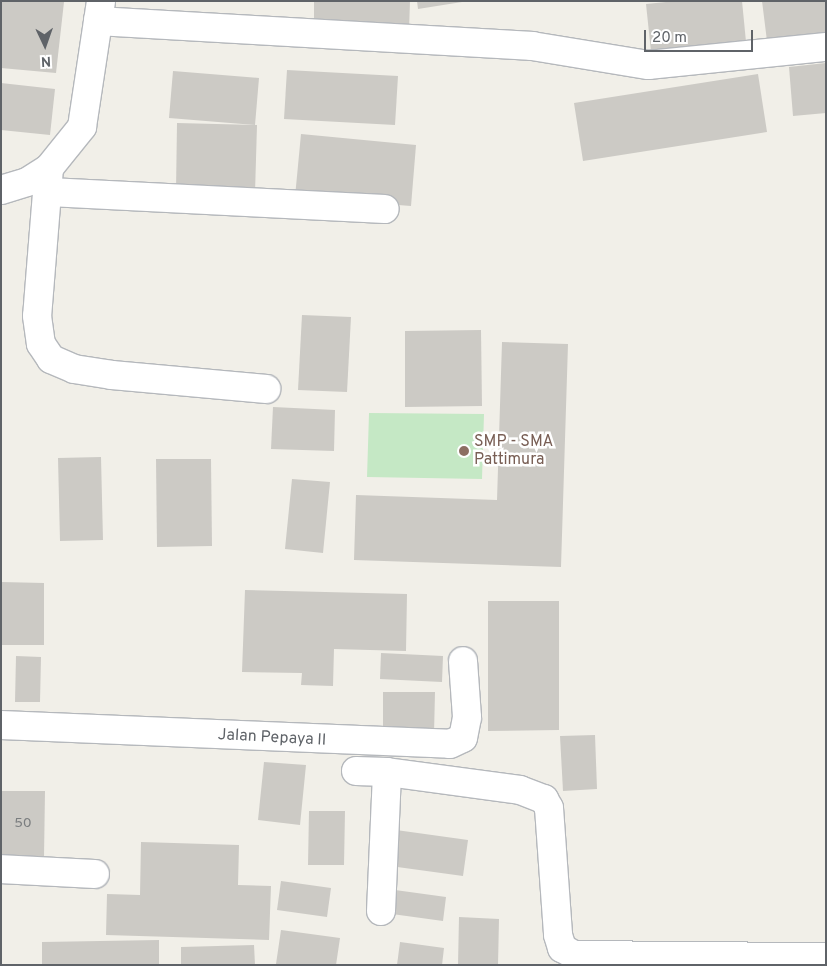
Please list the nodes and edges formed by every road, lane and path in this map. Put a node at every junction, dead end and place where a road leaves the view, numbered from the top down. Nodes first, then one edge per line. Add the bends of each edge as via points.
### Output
1 (100, 11) edge
2 (826, 47) edge
3 (49, 180) junction
4 (1, 190) edge
5 (385, 209) dead end
6 (266, 389) dead end
7 (463, 661) dead end
8 (1, 725) edge
9 (356, 771) dead end
10 (387, 772) junction
11 (1, 869) edge
12 (95, 874) dead end
13 (381, 911) dead end
14 (826, 957) edge
15 (621, 961) edge

1 - 2 street via 532,46 648,65
1 - 3 street via 82,126
3 - 4 street via 27,182
3 - 5 street
3 - 6 street via 36,316 41,344 52,359 74,369 112,375
7 - 8 street, Jalan Pepaya II via 467,717 463,738 450,744
9 - 10 street
10 - 13 street
10 - 15 street via 520,790 544,800 549,808 559,942 574,955
11 - 12 street
14 - 15 street

